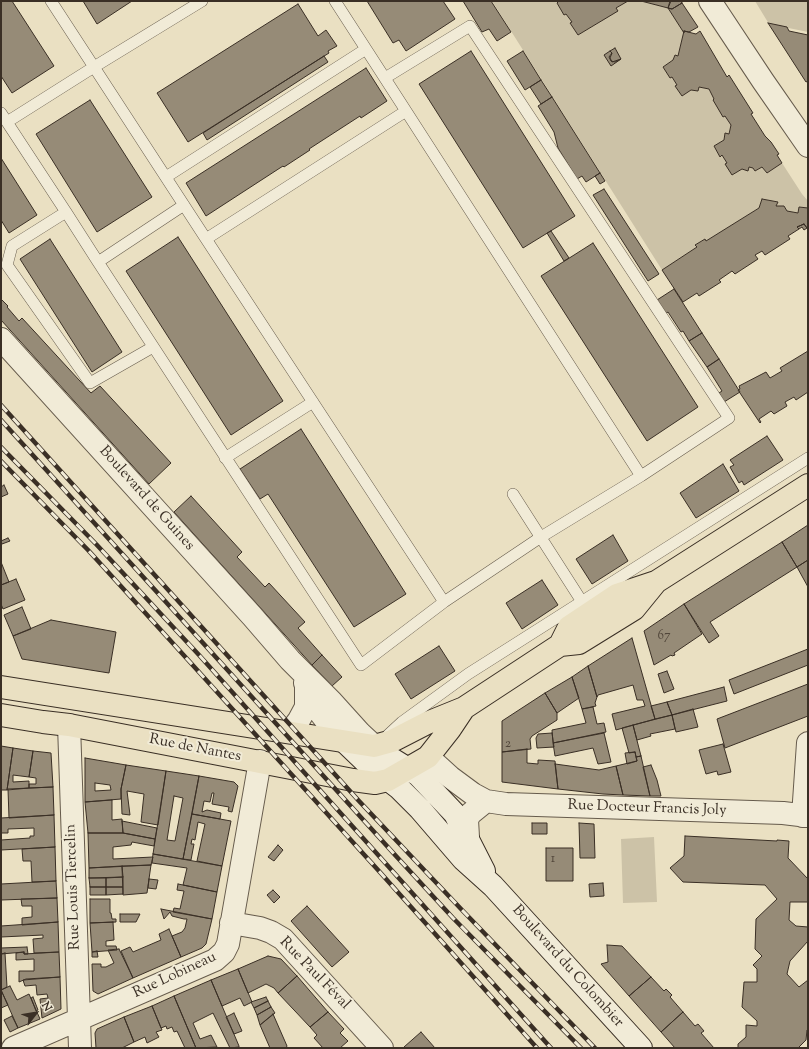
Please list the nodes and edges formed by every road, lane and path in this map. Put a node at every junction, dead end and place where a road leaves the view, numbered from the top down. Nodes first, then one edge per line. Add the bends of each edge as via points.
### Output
1 (51, 1) edge
2 (202, 1) edge
3 (335, 1) edge
4 (710, 1) edge
5 (366, 49) junction
6 (94, 67) junction
7 (385, 78) junction
8 (406, 111) junction
9 (4, 117) edge
10 (808, 146) edge
11 (166, 176) junction
12 (184, 205) junction
13 (66, 212) junction
14 (206, 238) junction
15 (98, 262) junction
16 (1, 339) edge
17 (153, 347) junction
18 (313, 402) junction
19 (225, 458) junction
20 (808, 458) edge
21 (641, 476) junction
22 (808, 485) edge
23 (513, 494) dead end
24 (541, 537) junction
25 (656, 582) junction
26 (444, 602) junction
27 (586, 607) junction
28 (560, 645) junction
29 (290, 660) junction
30 (306, 685) junction
31 (1, 687) edge
32 (464, 708) junction
33 (3, 713) edge
34 (69, 725) junction
35 (290, 732) junction
36 (344, 741) junction
37 (808, 743) edge
38 (374, 746) junction
39 (428, 756) junction
40 (260, 761) junction
41 (408, 770) junction
42 (388, 780) junction
43 (486, 801) junction
44 (806, 816) edge
45 (468, 837) junction
46 (492, 886) junction
47 (231, 923) junction
48 (78, 1019) junction
49 (376, 1046) edge
50 (13, 1048) edge
51 (80, 1048) edge
52 (641, 1048) edge

1 - 6 lane
2 - 6 lane
3 - 5 lane
4 - 10 street
5 - 7 lane
5 - 11 lane
6 - 9 lane
6 - 11 lane
7 - 8 lane
7 - 21 lane via 470,26 729,418
8 - 14 lane
8 - 21 lane
9 - 13 lane
11 - 12 lane
12 - 14 lane
12 - 15 lane
13 - 15 lane
13 - 17 lane via 12,246 6,265 90,383
14 - 18 lane
15 - 17 lane
16 - 29 street, Boulevard de Guines
17 - 19 lane
18 - 19 lane
18 - 26 lane
19 - 26 lane via 360,665
20 - 27 lane
21 - 24 lane
22 - 25 main road
23 - 24 lane
24 - 26 lane
24 - 27 lane
25 - 27 main road
25 - 28 main road via 634,609 579,643
27 - 28 main road via 569,627
27 - 38 lane via 468,674 402,722
28 - 32 main road
29 - 30 street, Boulevard de Guines
29 - 38 street, Boulevard de Guines
30 - 35 street via 306,707
30 - 36 street, Boulevard de Guines via 321,714
31 - 35 main road, Rue de Nantes
32 - 38 main road via 427,722 392,741
32 - 39 main road
33 - 34 main road, Rue de Nantes
34 - 40 main road, Rue de Nantes
34 - 48 street, Rue Louis Tiercelin
35 - 36 main road, Rue de Nantes
36 - 38 main road, Rue de Nantes
36 - 42 street, Boulevard de Guines
37 - 44 street
38 - 41 street, Boulevard de Guines
39 - 41 main road
39 - 43 street, Rue Docteur Francis Joly via 461,786
40 - 42 main road, Rue de Nantes via 365,782
40 - 47 street, Rue Lobineau
41 - 42 main road
41 - 45 street, Boulevard du Colombier via 418,775 455,814
42 - 46 street, Boulevard du Colombier via 410,799 463,859
43 - 44 street, Rue Docteur Francis Joly via 506,804 783,813
43 - 45 street via 470,814 467,820
45 - 46 street, Boulevard du Colombier
46 - 52 street, Boulevard du Colombier
47 - 48 street, Rue Lobineau via 228,944 215,960
47 - 49 street, Rue Paul Féval via 260,928 283,939
48 - 50 street, Rue Lobineau
48 - 51 street, Rue Louis Tiercelin

